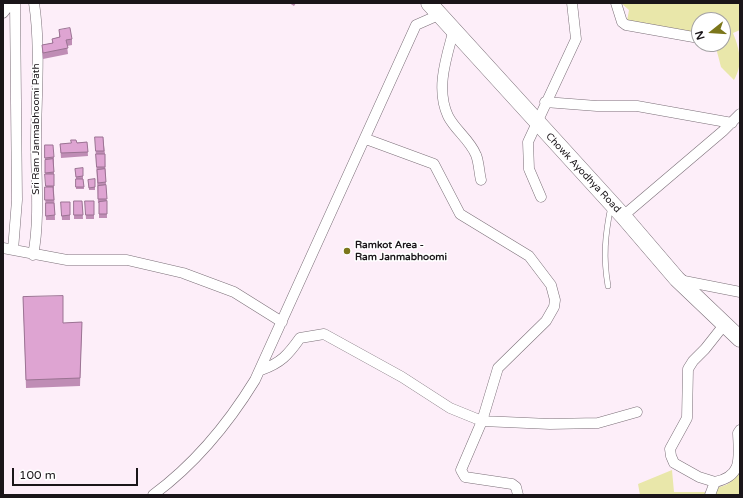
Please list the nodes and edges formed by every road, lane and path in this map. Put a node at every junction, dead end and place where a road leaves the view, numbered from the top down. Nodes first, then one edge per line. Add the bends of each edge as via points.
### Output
1 (11, 3) edge
2 (15, 3) edge
3 (34, 3) edge
4 (429, 3) edge
5 (572, 3) edge
6 (616, 3) edge
7 (439, 9) edge
8 (3, 13) edge
9 (454, 29) junction
10 (691, 37) edge
11 (540, 113) junction
12 (740, 114) edge
13 (732, 123) junction
14 (366, 139) junction
15 (481, 180) dead end
16 (541, 198) dead end
17 (611, 203) junction
18 (626, 213) junction
19 (8, 249) edge
20 (33, 255) junction
21 (681, 280) junction
22 (608, 286) dead end
23 (740, 292) edge
24 (282, 322) junction
25 (724, 325) junction
26 (740, 328) edge
27 (740, 339) edge
28 (261, 370) junction
29 (637, 412) dead end
30 (482, 421) junction
31 (740, 430) edge
32 (715, 482) junction
33 (153, 495) edge
34 (518, 495) edge
35 (710, 495) edge

1 - 8 street
2 - 19 street, Sri Ram Janmabhoomi Path via 17,200
3 - 20 street, Sri Ram Janmabhoomi Path via 36,199
4 - 7 main road, Chowk Ayodhya Road
5 - 11 street via 576,39
6 - 10 street via 622,22 626,25
7 - 9 main road, Chowk Ayodhya Road
7 - 11 main road via 458,24
7 - 14 street via 416,25
9 - 11 main road, Chowk Ayodhya Road
9 - 15 street via 442,74 445,107 448,116 477,157
11 - 13 street via 596,106 637,106
11 - 16 street via 528,142 529,169
11 - 17 main road, Chowk Ayodhya Road
11 - 18 main road
12 - 13 street
13 - 18 street
14 - 24 street
14 - 30 street via 434,164 460,214 529,256 551,285 555,300 550,314 541,327 498,368
17 - 18 main road, Chowk Ayodhya Road
17 - 22 lane via 605,240
18 - 21 main road, Chowk Ayodhya Road
19 - 20 street
20 - 24 street via 67,260 120,259 183,273 234,292
21 - 23 street
21 - 25 main road, Chowk Ayodhya Road
21 - 26 main road
24 - 28 street
25 - 27 main road, Chowk Ayodhya Road
25 - 32 street via 688,369 687,418 670,450 674,462 699,477
28 - 30 street via 277,364 300,338 324,334 402,377 450,408
28 - 33 street via 238,408 196,458
29 - 30 street via 598,423
30 - 34 street via 461,470 462,475 512,484
31 - 32 street via 739,463 736,471 728,479
32 - 35 street

